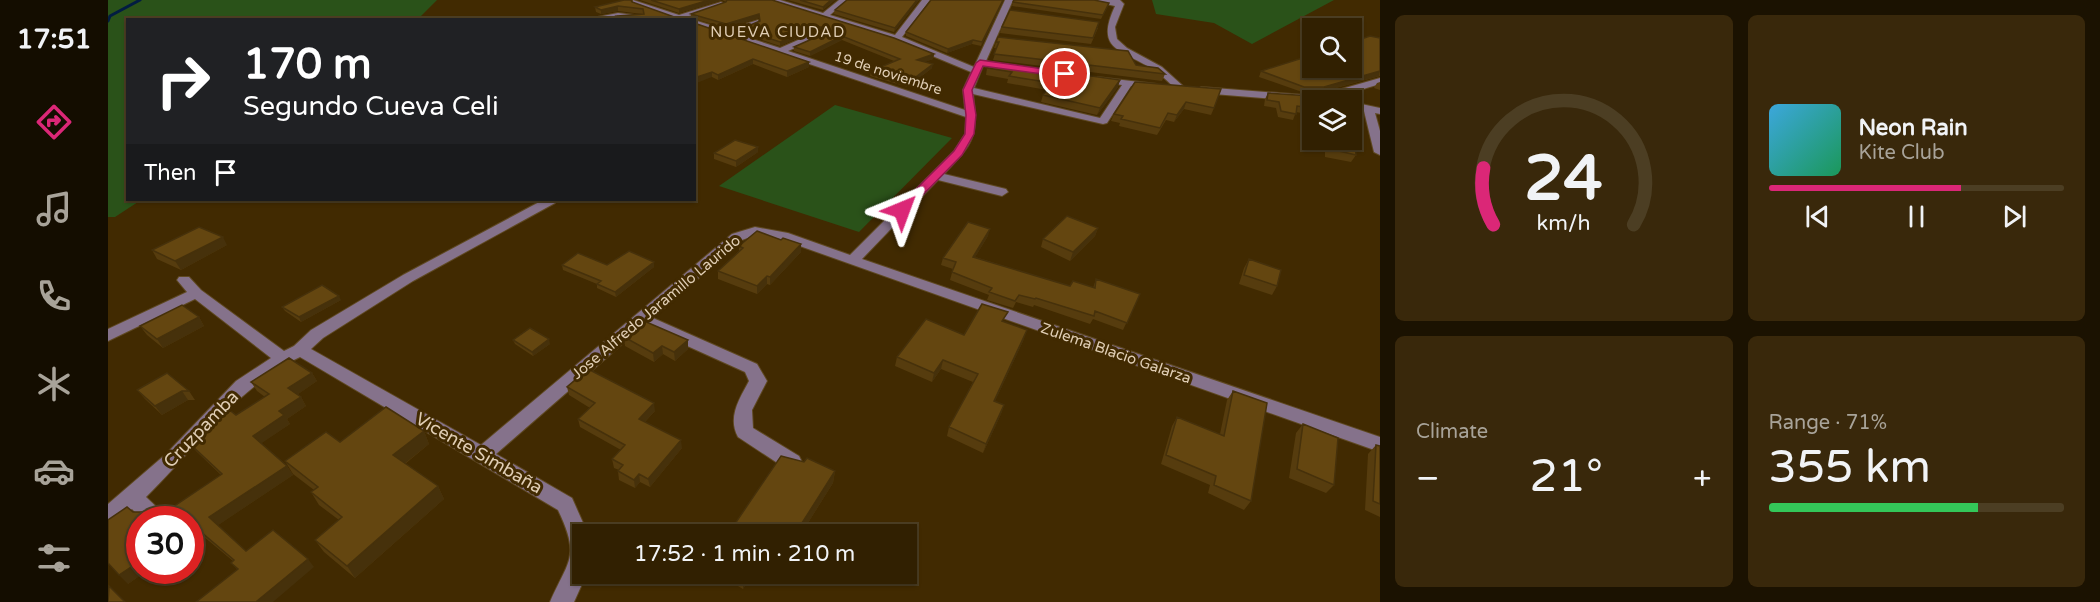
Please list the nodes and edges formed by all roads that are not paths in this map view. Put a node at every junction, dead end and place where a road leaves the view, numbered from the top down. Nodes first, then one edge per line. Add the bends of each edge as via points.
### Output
1 (772, 0) edge
2 (843, 0) edge
3 (927, 0) edge
4 (1090, 0) edge
5 (636, 2) edge
6 (1118, 2) edge
7 (721, 4) edge
8 (1010, 7) edge
9 (660, 11) junction
10 (826, 15) junction
11 (639, 16) junction
12 (599, 18) edge
13 (626, 18) edge
14 (683, 18) edge
15 (755, 22) edge
16 (696, 23) edge
17 (1099, 23) edge
18 (1111, 25) junction
19 (710, 27) junction
20 (696, 32) edge
21 (726, 33) junction
22 (817, 35) edge
23 (897, 38) junction
24 (1107, 50) edge
25 (780, 51) junction
26 (1130, 53) junction
27 (978, 67) junction
28 (1014, 68) edge
29 (1094, 78) edge
30 (1380, 81) edge
31 (1128, 83) junction
32 (1180, 88) junction
33 (968, 90) junction
34 (1354, 90) edge
35 (1302, 98) edge
36 (1374, 110) edge
37 (971, 115) junction
38 (1380, 152) edge
39 (935, 176) junction
40 (1002, 192) dead end
41 (549, 201) edge
42 (852, 261) junction
43 (184, 280) dead end
44 (196, 293) junction
45 (639, 318) junction
46 (108, 336) edge
47 (300, 350) junction
48 (283, 358) junction
49 (1380, 445) edge
50 (482, 455) junction
51 (792, 462) edge
52 (133, 497) junction
53 (142, 506) edge
54 (108, 516) edge
55 (561, 602) edge

1 - 10 street
2 - 10 street
3 - 23 street
4 - 6 street
5 - 9 street
6 - 18 street
7 - 14 street
8 - 27 street via 1000,37
9 - 11 street
9 - 14 street
10 - 23 street
11 - 12 street
11 - 13 street
15 - 21 street
16 - 19 street, 19 de noviembre
17 - 18 street
18 - 26 street via 1113,40
19 - 20 street
19 - 21 street, 19 de noviembre
21 - 25 street, 19 de noviembre
22 - 25 street
23 - 27 street
24 - 26 street
25 - 37 street, 19 de noviembre
26 - 32 street via 1160,69
27 - 28 street
27 - 33 street
29 - 31 street
30 - 34 street
31 - 32 street
31 - 33 street via 1098,121
32 - 35 street
33 - 37 street
36 - 38 street
37 - 39 street via 970,134
39 - 40 street
39 - 42 street
41 - 47 street, Cruzpamba via 408,278 317,334
42 - 45 street, Jose Alfredo Jaramillo Laurido via 783,236 746,232
42 - 49 street, Zulema Blacio Galarza
43 - 44 street
44 - 46 street
44 - 48 street
45 - 50 street, Jose Alfredo Jaramillo Laurido
45 - 51 street via 751,368 758,381 743,410 744,432
47 - 48 street, Cruzpamba
47 - 50 street, Vicente Simbaña
48 - 52 street, Cruzpamba via 242,385
50 - 55 street, Vicente Simbaña via 565,504 580,533 582,555
52 - 53 street
52 - 54 street, Cruzpamba

